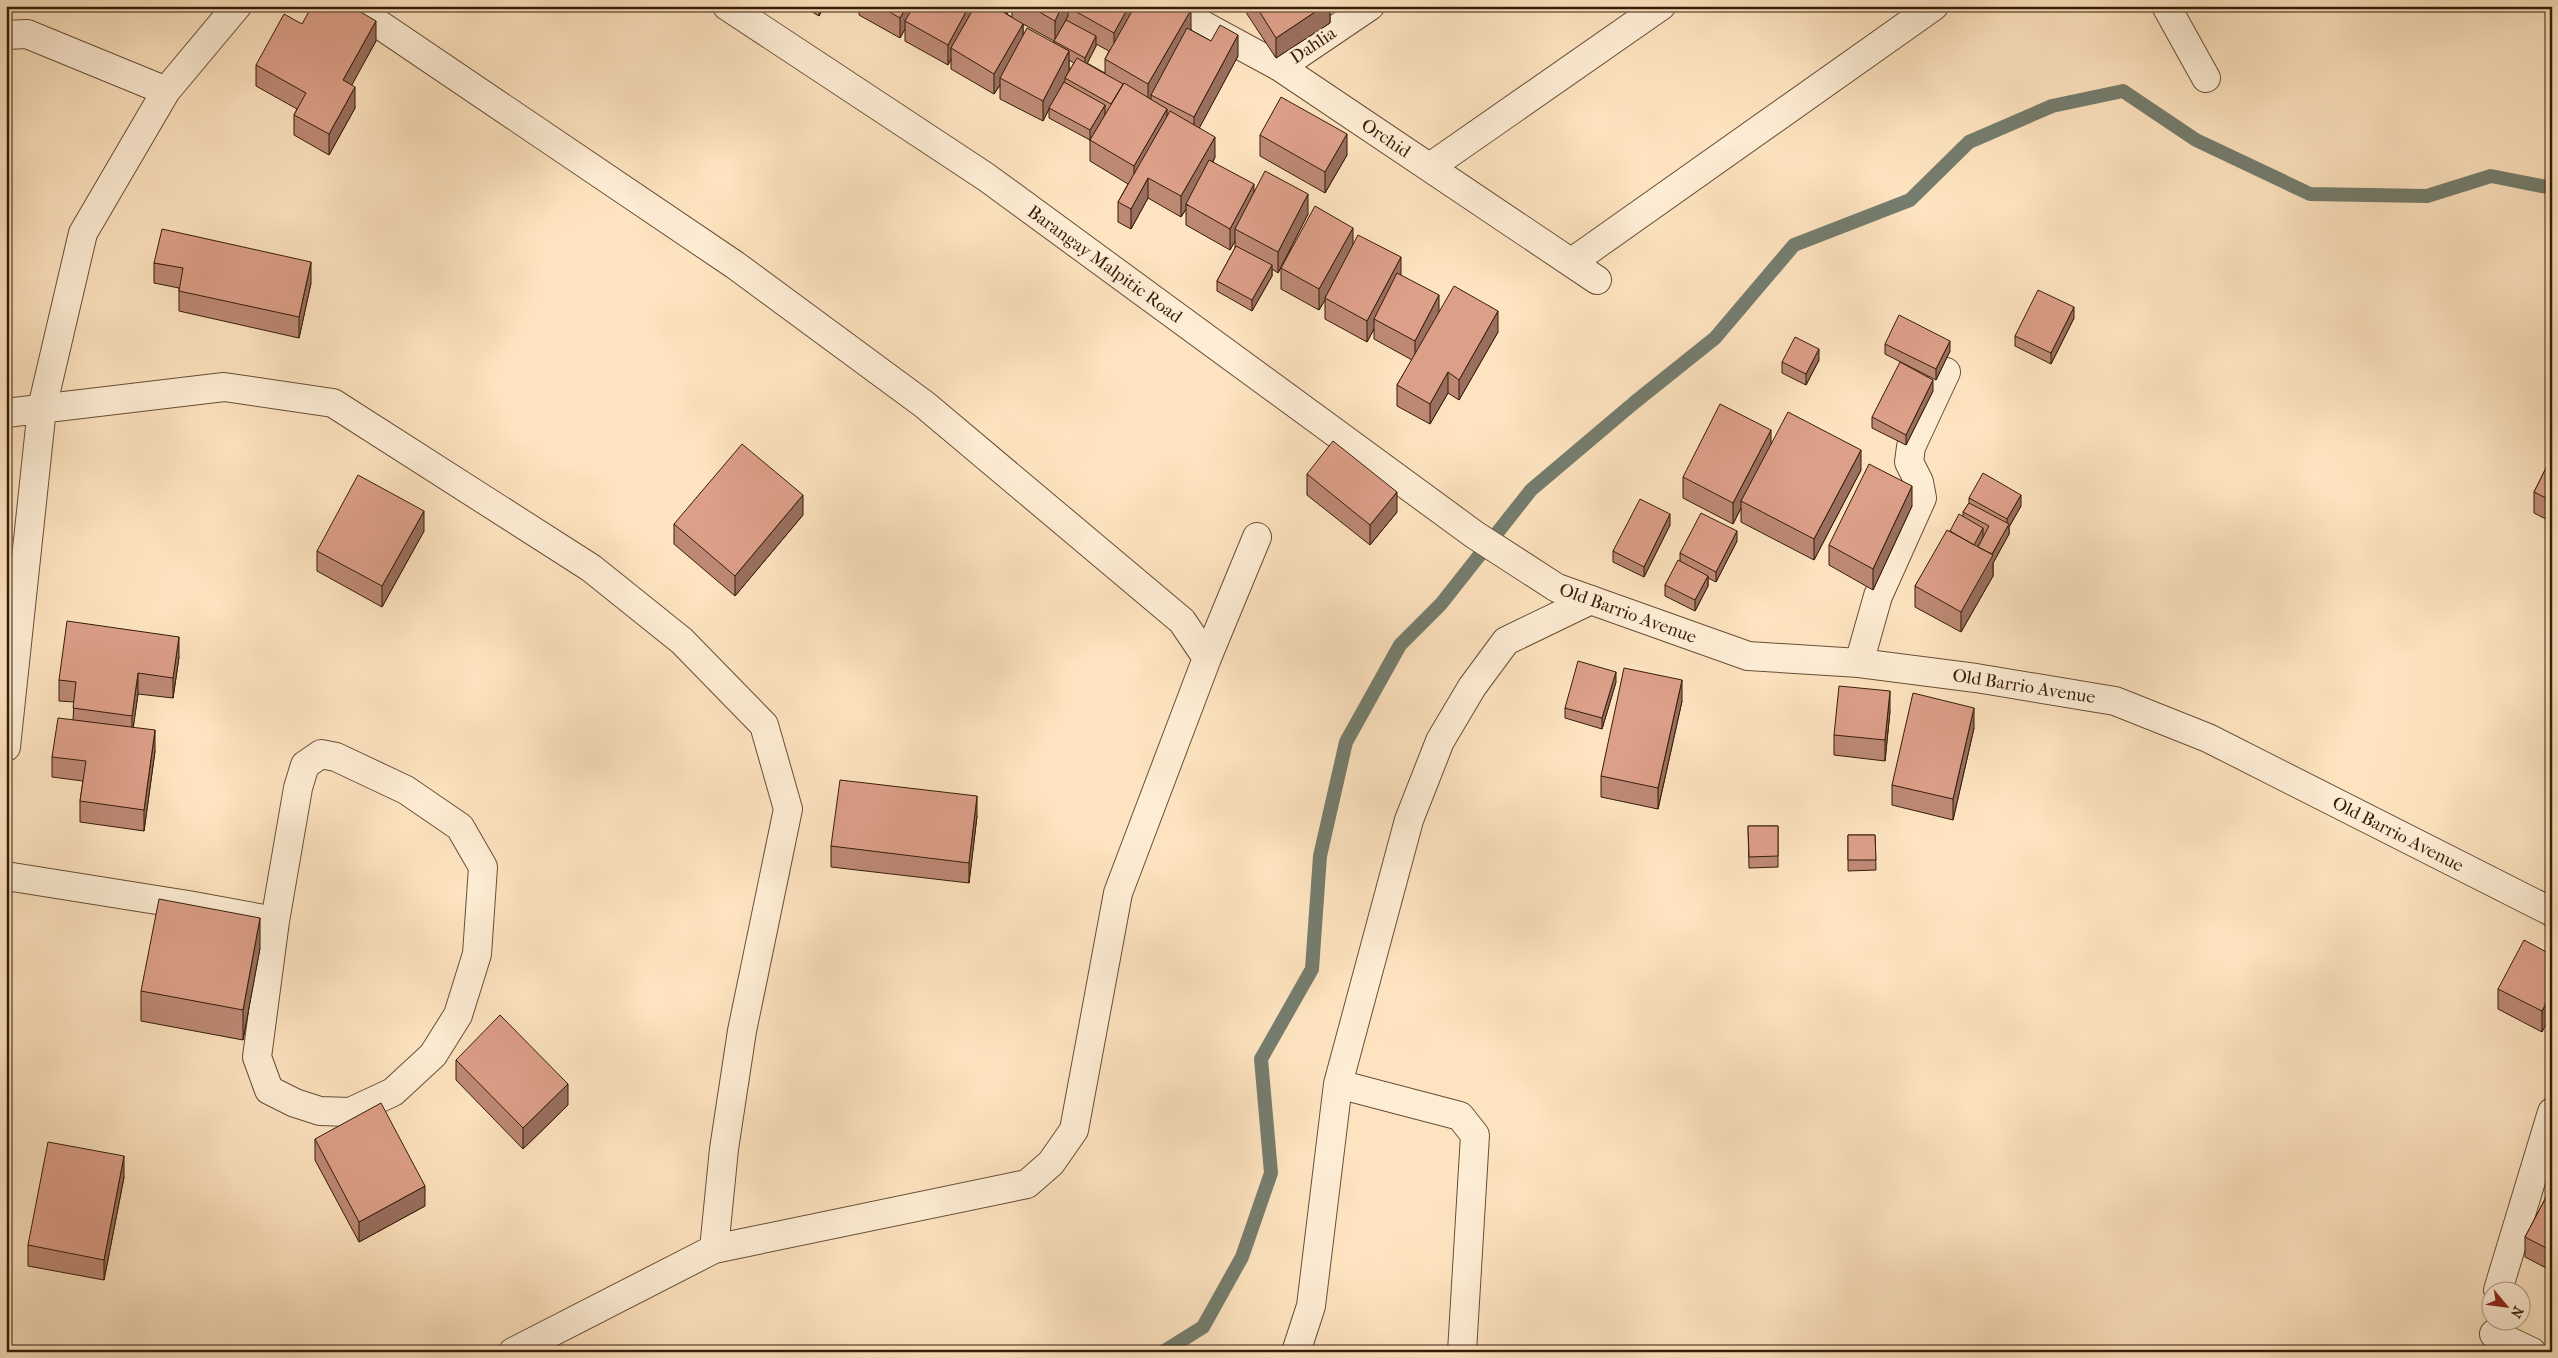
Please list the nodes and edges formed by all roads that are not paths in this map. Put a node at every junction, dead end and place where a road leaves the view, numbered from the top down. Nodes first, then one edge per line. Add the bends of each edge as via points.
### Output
1 (237, 6) edge
2 (352, 6) edge
3 (727, 6) edge
4 (1168, 6) edge
5 (1370, 6) edge
6 (1661, 6) edge
7 (1934, 6) edge
8 (2166, 6) edge
9 (6, 35) edge
10 (1280, 67) junction
11 (2206, 78) dead end
12 (166, 91) junction
13 (1430, 167) junction
14 (1572, 262) junction
15 (1597, 280) dead end
16 (1946, 372) dead end
17 (42, 408) junction
18 (6, 413) edge
19 (1475, 535) joint
20 (1257, 537) dead end
21 (1591, 600) junction
22 (1207, 658) junction
23 (1859, 663) junction
24 (6, 747) edge
25 (6, 876) edge
26 (2552, 912) edge
27 (275, 921) junction
28 (1338, 1084) junction
29 (2552, 1112) edge
30 (714, 1249) junction
31 (2501, 1280) edge
32 (2494, 1336) edge
33 (513, 1352) edge
34 (1296, 1352) edge
35 (1462, 1352) edge
36 (2532, 1352) edge

1 - 12 street
2 - 22 street via 735,265 925,405 1182,621
3 - 19 street, Barangay Malpitic Road via 986,177
4 - 10 street, Orchid
5 - 10 street, Dahlia
6 - 13 street
7 - 14 street
8 - 11 street
9 - 12 street via 27,34
10 - 13 street, Orchid
12 - 17 street via 83,233
13 - 14 street, Orchid
14 - 15 street, Orchid
16 - 23 street via 1910,447 1909,462 1919,482 1922,498 1878,596
17 - 18 street
17 - 24 street
17 - 30 street via 224,387 333,403 591,568 682,642 764,725 788,809 742,1031 724,1149
19 - 21 street, Old Barrio Avenue via 1557,588
20 - 22 street
21 - 23 street, Old Barrio Avenue via 1748,656
21 - 28 street via 1506,641 1472,687 1440,742 1409,820
22 - 30 street via 1118,893 1074,1130 1051,1163 1027,1184
23 - 26 street, Old Barrio Avenue via 2115,701 2208,738
25 - 27 street
27 - 27 street via 298,788 305,765 321,754 336,757 406,790 460,826 483,867 477,954 458,1015 433,1056 394,1092 350,1112 320,1111 295,1104 269,1090 257,1057
28 - 34 street via 1311,1306
28 - 35 street via 1460,1116 1475,1135
29 - 31 street
30 - 33 street
32 - 36 street

